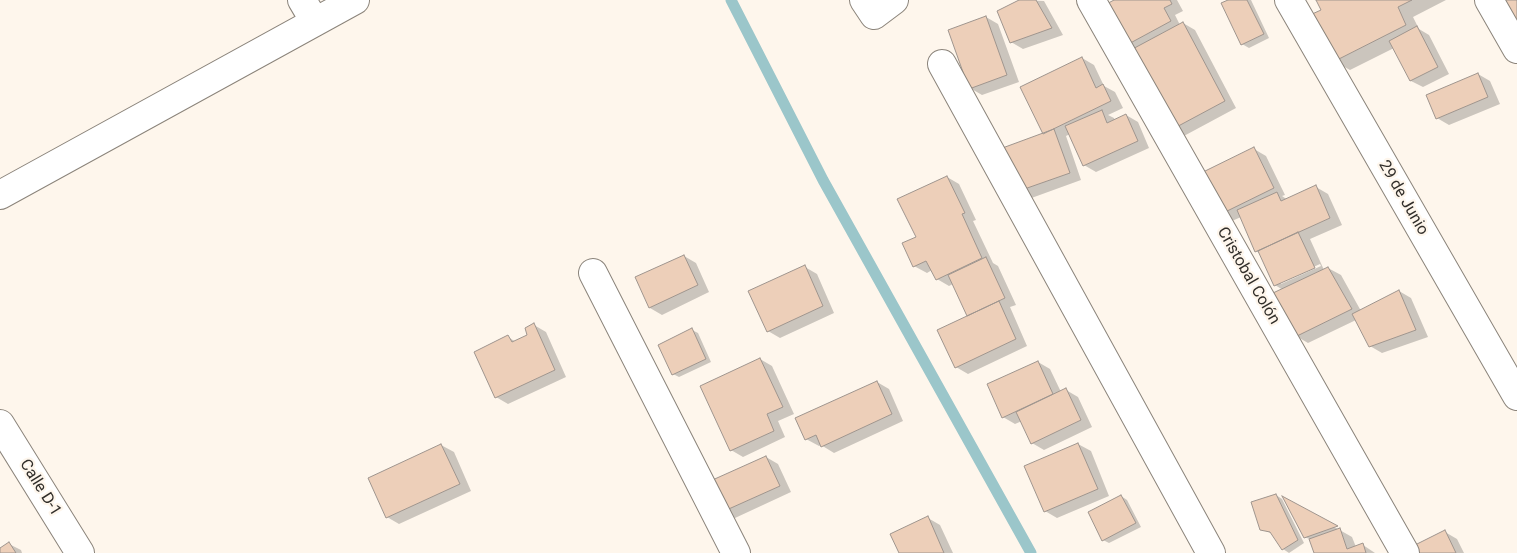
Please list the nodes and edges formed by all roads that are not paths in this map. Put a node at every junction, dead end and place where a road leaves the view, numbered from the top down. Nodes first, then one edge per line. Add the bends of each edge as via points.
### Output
1 (355, 0) edge
2 (864, 0) edge
3 (894, 0) edge
4 (1091, 0) edge
5 (1290, 0) edge
6 (1489, 0) edge
7 (309, 11) edge
8 (1517, 49) edge
9 (942, 64) dead end
10 (0, 195) edge
11 (593, 273) dead end
12 (1517, 396) edge
13 (0, 424) edge
14 (80, 553) edge
15 (736, 553) edge
16 (1211, 553) edge
17 (1405, 553) edge

1 - 7 street
2 - 3 street via 874,15
4 - 17 street, Cristobal Colón
5 - 12 street, 29 de Junio
6 - 8 street
7 - 10 street
9 - 16 street
11 - 15 street
13 - 14 street, Calle D-1

